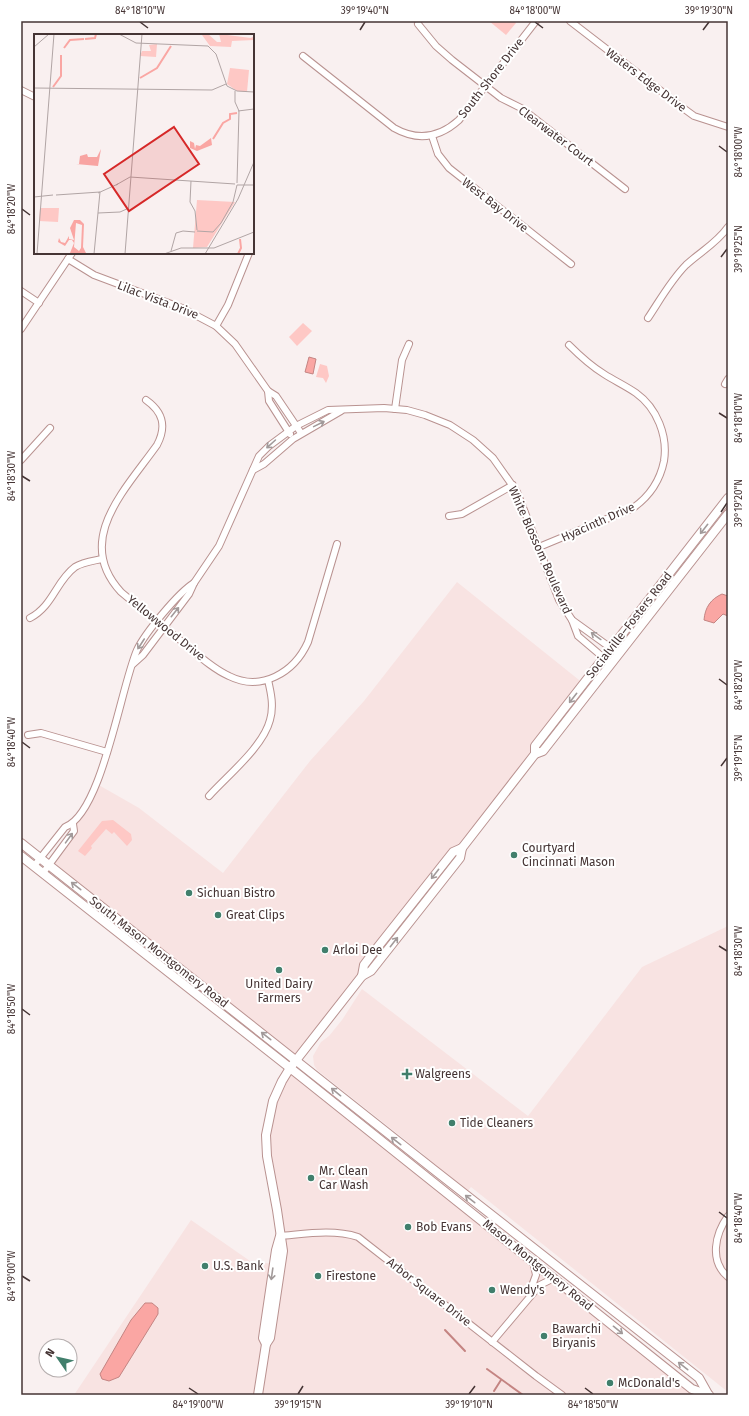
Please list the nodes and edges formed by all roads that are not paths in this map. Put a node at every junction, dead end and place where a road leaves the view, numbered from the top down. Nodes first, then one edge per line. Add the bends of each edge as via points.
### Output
1 (536, 21) edge
2 (570, 21) edge
3 (418, 24) dead end
4 (303, 56) dead end
5 (486, 86) junction
6 (21, 90) edge
7 (34, 96) edge
8 (728, 128) edge
9 (432, 136) junction
10 (625, 189) dead end
11 (728, 227) edge
12 (71, 254) edge
13 (249, 254) edge
14 (68, 259) junction
15 (571, 264) dead end
16 (21, 291) edge
17 (39, 303) junction
18 (648, 318) dead end
19 (216, 326) junction
20 (21, 329) edge
21 (409, 344) dead end
22 (569, 345) dead end
23 (268, 392) junction
24 (146, 400) dead end
25 (396, 409) junction
26 (342, 411) junction
27 (296, 426) junction
28 (50, 428) dead end
29 (288, 431) junction
30 (301, 433) junction
31 (293, 439) junction
32 (21, 460) edge
33 (253, 470) junction
34 (513, 485) junction
35 (728, 498) edge
36 (728, 514) edge
37 (449, 516) dead end
38 (337, 544) dead end
39 (539, 547) junction
40 (102, 558) junction
41 (194, 583) junction
42 (30, 618) dead end
43 (572, 620) junction
44 (157, 622) junction
45 (164, 626) junction
46 (612, 648) junction
47 (619, 654) junction
48 (604, 658) junction
49 (133, 664) junction
50 (611, 664) junction
51 (268, 680) junction
52 (28, 735) dead end
53 (107, 752) junction
54 (534, 754) junction
55 (209, 796) dead end
56 (73, 824) junction
57 (21, 843) edge
58 (21, 856) edge
59 (40, 858) junction
60 (48, 864) junction
61 (34, 866) junction
62 (43, 873) junction
63 (297, 1060) junction
64 (290, 1068) junction
65 (332, 1101) joint
66 (366, 1117) joint
67 (728, 1216) edge
68 (280, 1236) junction
69 (533, 1261) junction
70 (728, 1277) edge
71 (554, 1278) junction
72 (527, 1299) junction
73 (492, 1342) junction
74 (258, 1395) edge
75 (562, 1395) edge
76 (708, 1395) edge

1 - 5 street, South Shore Drive
2 - 8 street, Waters Edge Drive via 694,116
3 - 5 street, Clearwater Court via 436,46
4 - 9 street, South Shore Drive via 394,128 411,135
5 - 9 street, South Shore Drive via 452,126
5 - 10 street, Clearwater Court via 501,98 521,108
6 - 7 street
9 - 15 street, West Bay Drive via 438,154 449,168
11 - 18 street via 716,242 677,275
12 - 14 street
13 - 19 street via 228,305
14 - 17 street
14 - 19 street, Lilac Vista Drive via 94,275 188,310
16 - 17 street
17 - 20 street
19 - 23 street, Lilac Vista Drive via 237,348
21 - 25 street via 402,360
22 - 39 street, Hyacinth Drive via 589,364 637,393 650,406 662,431 664,459 656,485 644,500 633,508
23 - 27 street, Lilac Vista Drive via 276,396
23 - 29 street, Lilac Vista Drive via 269,401
24 - 40 street, Yellowwood Drive via 161,416 163,433 108,518 102,536
25 - 26 street, White Blossom Boulevard
25 - 34 street, White Blossom Boulevard via 431,417 462,432 484,448
26 - 27 street, White Blossom Boulevard via 328,410
30 -> 26 street, White Blossom Boulevard
27 - 29 street, White Blossom Boulevard
27 - 30 street, Lilac Vista Drive
28 - 32 street
29 - 31 street, Lilac Vista Drive
29 -> 33 street, White Blossom Boulevard via 259,456
30 - 31 street, White Blossom Boulevard
31 - 33 street, White Blossom Boulevard
33 - 41 street, White Blossom Boulevard via 219,546
34 - 37 street via 462,514
34 - 39 street, White Blossom Boulevard
35 -> 46 main road, Socialville–Fosters Road
36 - 47 main road, Socialville–Fosters Road
38 - 51 street, Yellowwood Drive via 304,651 293,666
39 - 43 street, White Blossom Boulevard via 560,600
40 - 42 street via 75,568 42,611
40 - 44 street, Yellowwood Drive via 107,573 115,585
41 - 44 street, White Blossom Boulevard via 183,590
45 -> 41 street, White Blossom Boulevard via 189,594
46 -> 43 street, White Blossom Boulevard
43 - 48 street, White Blossom Boulevard via 578,636
44 - 45 street, Yellowwood Drive
44 -> 49 street, White Blossom Boulevard via 137,650
45 - 49 street, White Blossom Boulevard via 143,655
45 - 51 street, Yellowwood Drive via 227,676 249,682
46 - 47 street, White Blossom Boulevard
46 - 48 main road, Socialville–Fosters Road
47 - 50 main road, Socialville–Fosters Road
48 - 50 street, White Blossom Boulevard
48 -> 54 main road, Socialville–Fosters Road via 535,746
49 - 53 street, White Blossom Boulevard
50 - 54 main road, Socialville–Fosters Road via 543,751
51 - 55 street via 272,709 268,728 258,744
52 - 53 street via 41,733
53 - 56 street, White Blossom Boulevard via 89,801
54 - 63 main road, Socialville–Fosters Road via 462,848 460,858 371,971 362,976
56 - 59 street, White Blossom Boulevard via 66,827
60 -> 56 street, White Blossom Boulevard via 74,831
57 - 59 main road, South Mason Montgomery Road
58 - 61 main road, South Mason Montgomery Road
59 - 60 main road, South Mason Montgomery Road
59 - 61 street, White Blossom Boulevard
60 - 62 street, White Blossom Boulevard
63 -> 60 main road, South Mason Montgomery Road
61 - 62 main road, South Mason Montgomery Road
62 - 64 main road, South Mason Montgomery Road
63 - 64 main road, Socialville–Fosters Road
66 -> 63 main road, South Mason Montgomery Road
64 - 65 main road, South Mason Montgomery Road
64 - 68 main road, Socialville–Fosters Road via 273,1101 266,1135
65 - 69 main road, Mason Montgomery Road
76 -> 66 main road, Mason Montgomery Road via 699,1378
67 - 70 street via 718,1232 716,1242 717,1261
68 - 73 street, Arbor Square Drive via 329,1233 358,1238
68 - 74 main road, Socialville–Fosters Road via 281,1265
69 - 71 main road, Mason Montgomery Road
69 - 72 street via 536,1276
71 - 72 street via 541,1284
71 -> 76 main road, Mason Montgomery Road via 692,1389
72 - 73 street
73 - 75 street, Arbor Square Drive

